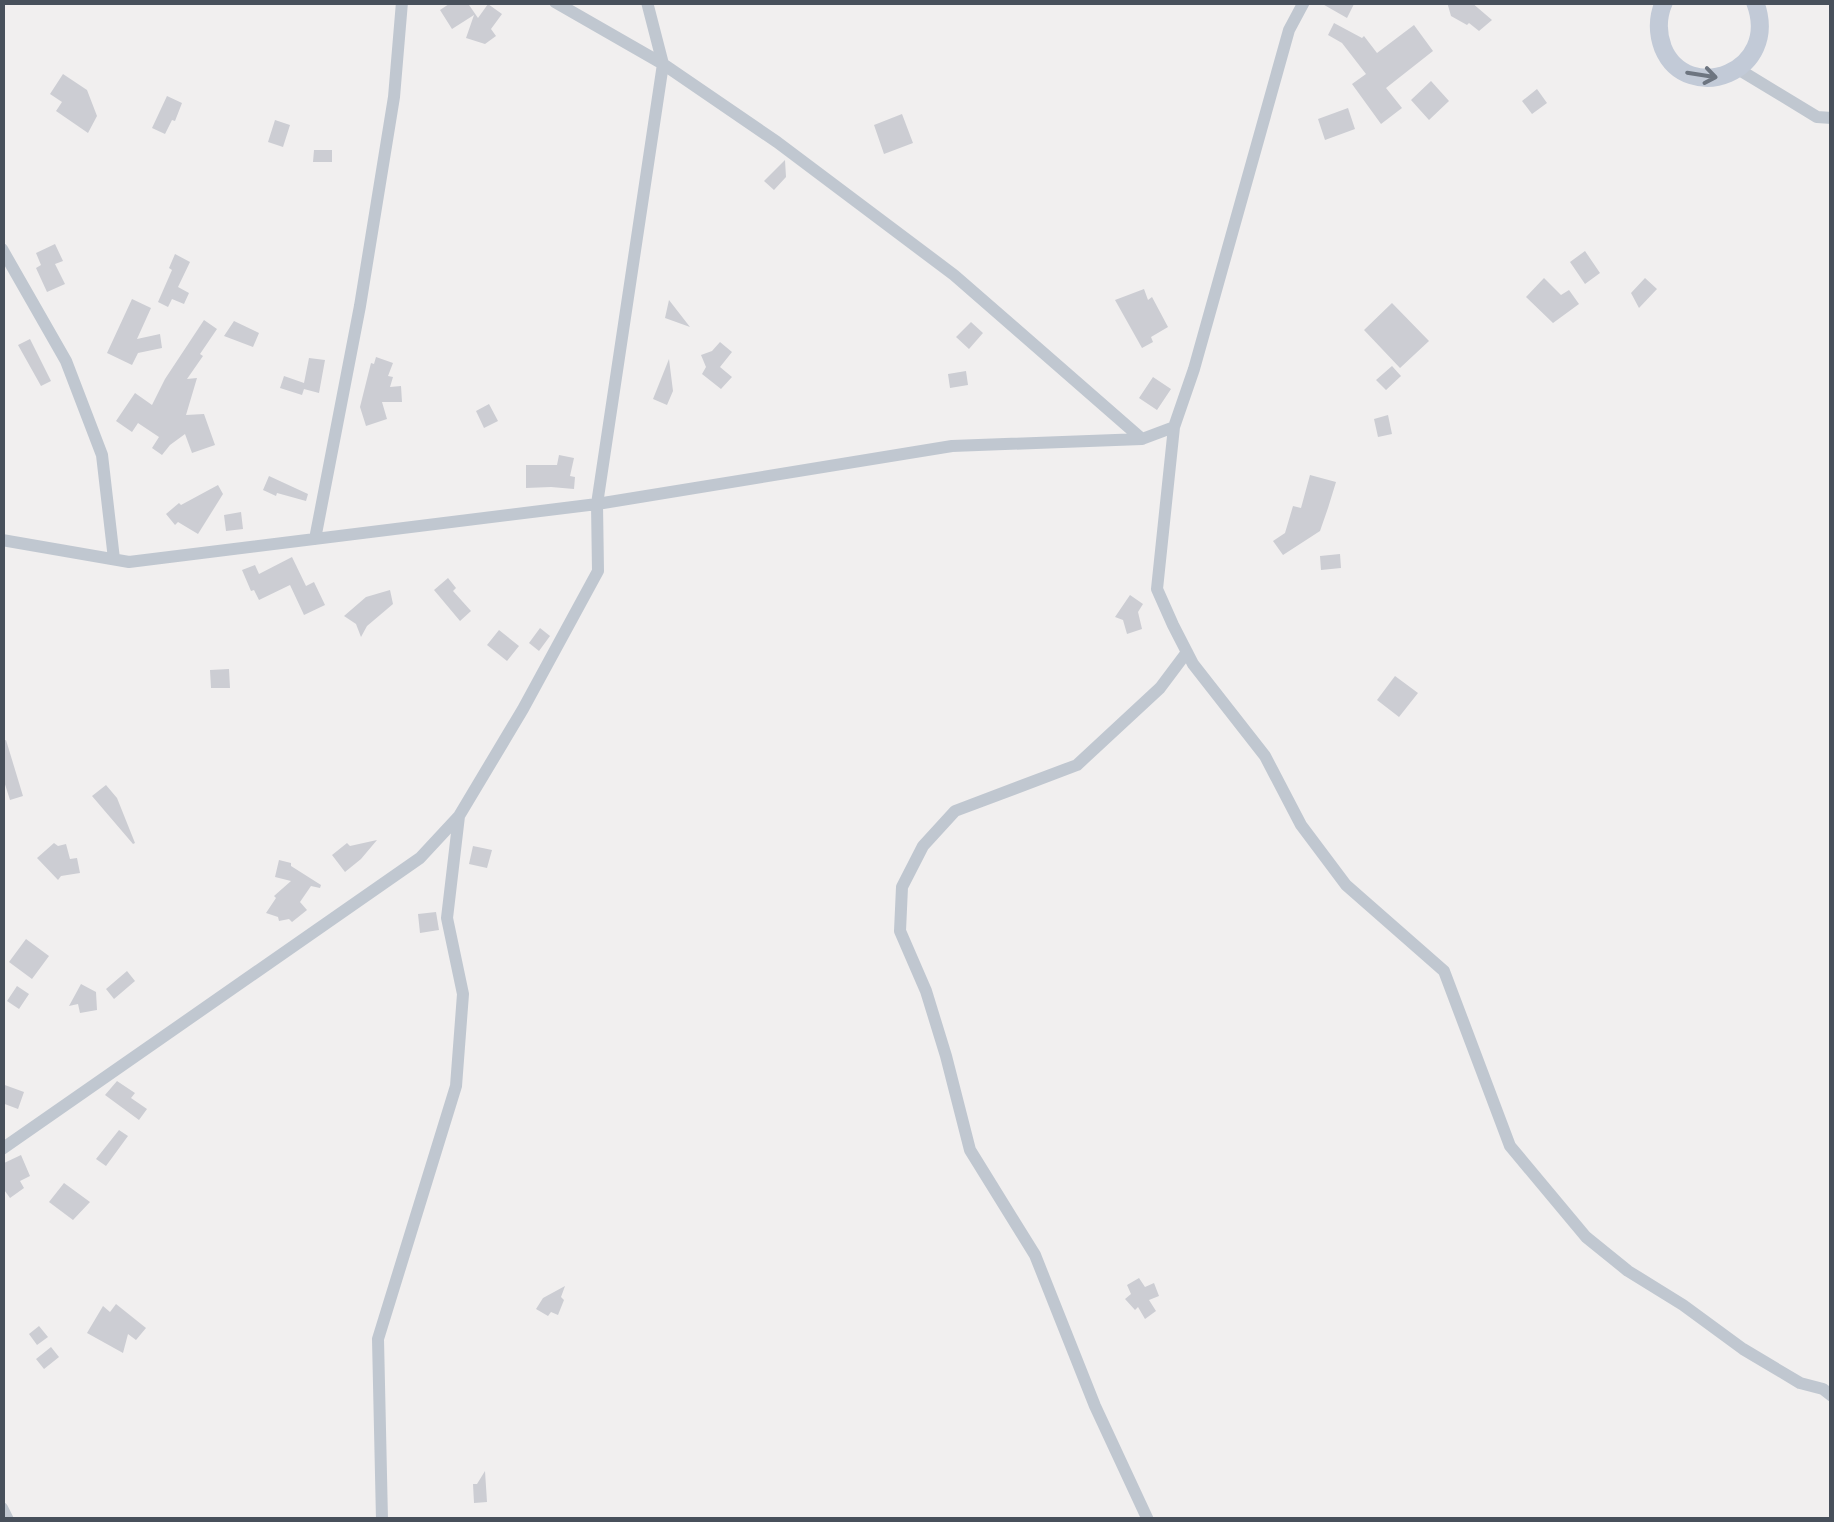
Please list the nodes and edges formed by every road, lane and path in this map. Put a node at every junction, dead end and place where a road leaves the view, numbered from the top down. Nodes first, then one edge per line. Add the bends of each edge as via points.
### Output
1 (402, 2) edge
2 (555, 2) edge
3 (647, 2) edge
4 (1304, 2) edge
5 (1754, 2) edge
6 (1661, 4) edge
7 (662, 64) junction
8 (1738, 69) junction
9 (1832, 118) edge
10 (2, 250) edge
11 (1174, 427) junction
12 (1142, 440) junction
13 (597, 504) junction
14 (315, 539) junction
15 (2, 540) edge
16 (114, 559) junction
17 (1187, 652) junction
18 (458, 816) junction
19 (2, 1149) edge
20 (1832, 1396) edge
21 (2, 1508) edge
22 (8, 1520) edge
23 (382, 1520) edge
24 (1148, 1520) edge

1 - 14 street via 391,116
2 - 7 street
3 - 7 street
4 - 11 street via 1288,30
5 - 8 street via 1760,36
6 -> 8 street via 1658,36 1680,70 1719,77
7 - 12 street via 954,275
7 - 13 street
8 - 9 street via 1817,117
10 - 16 street via 66,361 102,455
11 - 12 street
11 - 17 street via 1158,589
12 - 13 street via 952,446
13 - 14 street
13 - 18 street via 598,571
14 - 16 street
15 - 16 street
17 - 20 street via 1265,756 1301,825 1346,885 1444,971 1510,1146 1586,1237 1743,1349
17 - 24 street via 1160,688 1077,764 955,811 923,846 902,888 900,931 931,1008 970,1150 1036,1256
18 - 19 street via 420,858
18 - 23 street via 447,918 463,994 456,1086 378,1339
21 - 22 street

